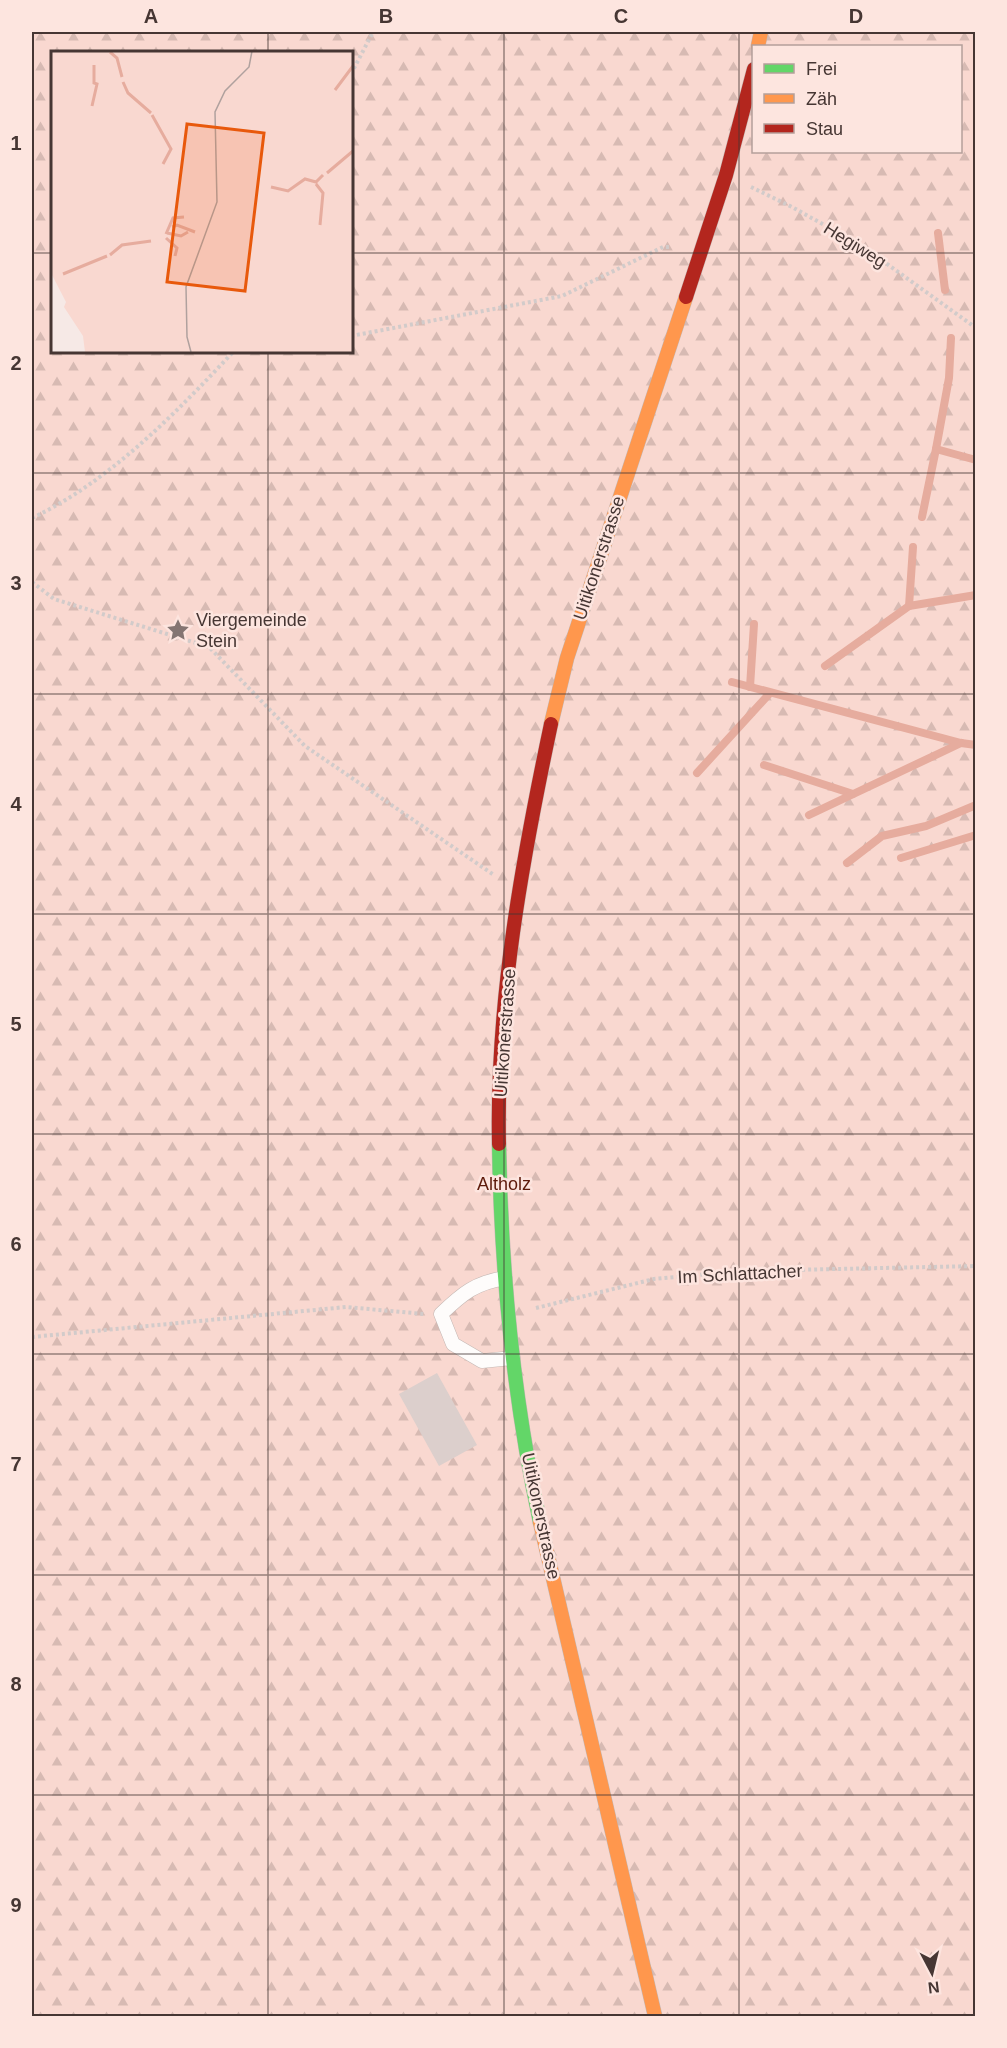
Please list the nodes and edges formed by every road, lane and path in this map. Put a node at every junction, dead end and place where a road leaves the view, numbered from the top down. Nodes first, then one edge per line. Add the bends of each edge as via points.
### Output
1 (373, 32) edge
2 (352, 72) edge
3 (752, 74) edge
4 (726, 175) junction
5 (702, 244) junction
6 (975, 328) edge
7 (352, 336) edge
8 (233, 352) edge
9 (32, 518) edge
10 (32, 582) edge
11 (519, 892) junction
12 (975, 1266) edge
13 (505, 1278) junction
14 (508, 1313) junction
15 (441, 1314) junction
16 (32, 1337) edge
17 (513, 1358) junction
18 (655, 2016) edge

1 - 2 path
3 - 4 street, Uitikonerstrasse
4 - 5 street, Uitikonerstrasse
4 - 6 path, Hegiweg via 862,246
5 - 7 path via 663,247 562,296
5 - 11 street, Uitikonerstrasse via 567,658
8 - 9 path via 150,436 81,490
10 - 11 path via 54,599 209,647 304,746
11 - 13 street, Uitikonerstrasse via 507,981 500,1094 500,1205
12 - 14 path, Im Schlattacher via 743,1271 654,1279
13 - 14 street, Uitikonerstrasse
13 - 15 lane via 484,1281
14 - 17 street, Uitikonerstrasse
15 - 16 path via 346,1307
15 - 17 lane via 453,1344 482,1361
17 - 18 street, Uitikonerstrasse via 542,1529

